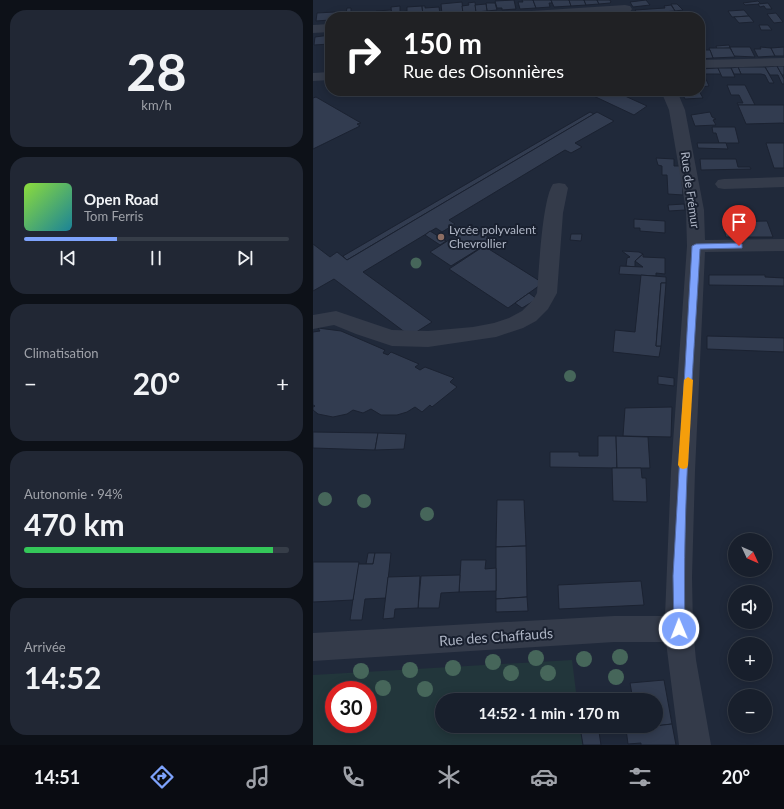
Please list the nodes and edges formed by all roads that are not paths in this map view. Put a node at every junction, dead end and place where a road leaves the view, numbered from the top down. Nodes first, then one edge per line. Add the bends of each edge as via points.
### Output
1 (624, 9) edge
2 (578, 12) edge
3 (325, 28) edge
4 (313, 29) edge
5 (784, 62) edge
6 (705, 64) edge
7 (325, 76) edge
8 (313, 77) edge
9 (671, 96) edge
10 (784, 182) edge
11 (724, 184) dead end
12 (559, 188) dead end
13 (784, 245) edge
14 (696, 246) junction
15 (313, 322) edge
16 (679, 629) junction
17 (313, 647) edge
18 (695, 745) edge

1 - 2 street
3 - 4 street
5 - 6 street
7 - 8 street
9 - 14 street, Rue de Frémur via 677,110 694,203
10 - 11 street
12 - 15 street via 554,213 547,293 541,304 529,316 496,330 428,339 392,338 336,318
13 - 14 street
14 - 16 street, Rue de Frémur via 680,529
16 - 17 street, Rue des Chaffauds via 614,629
16 - 18 street, Rue de Frémur

